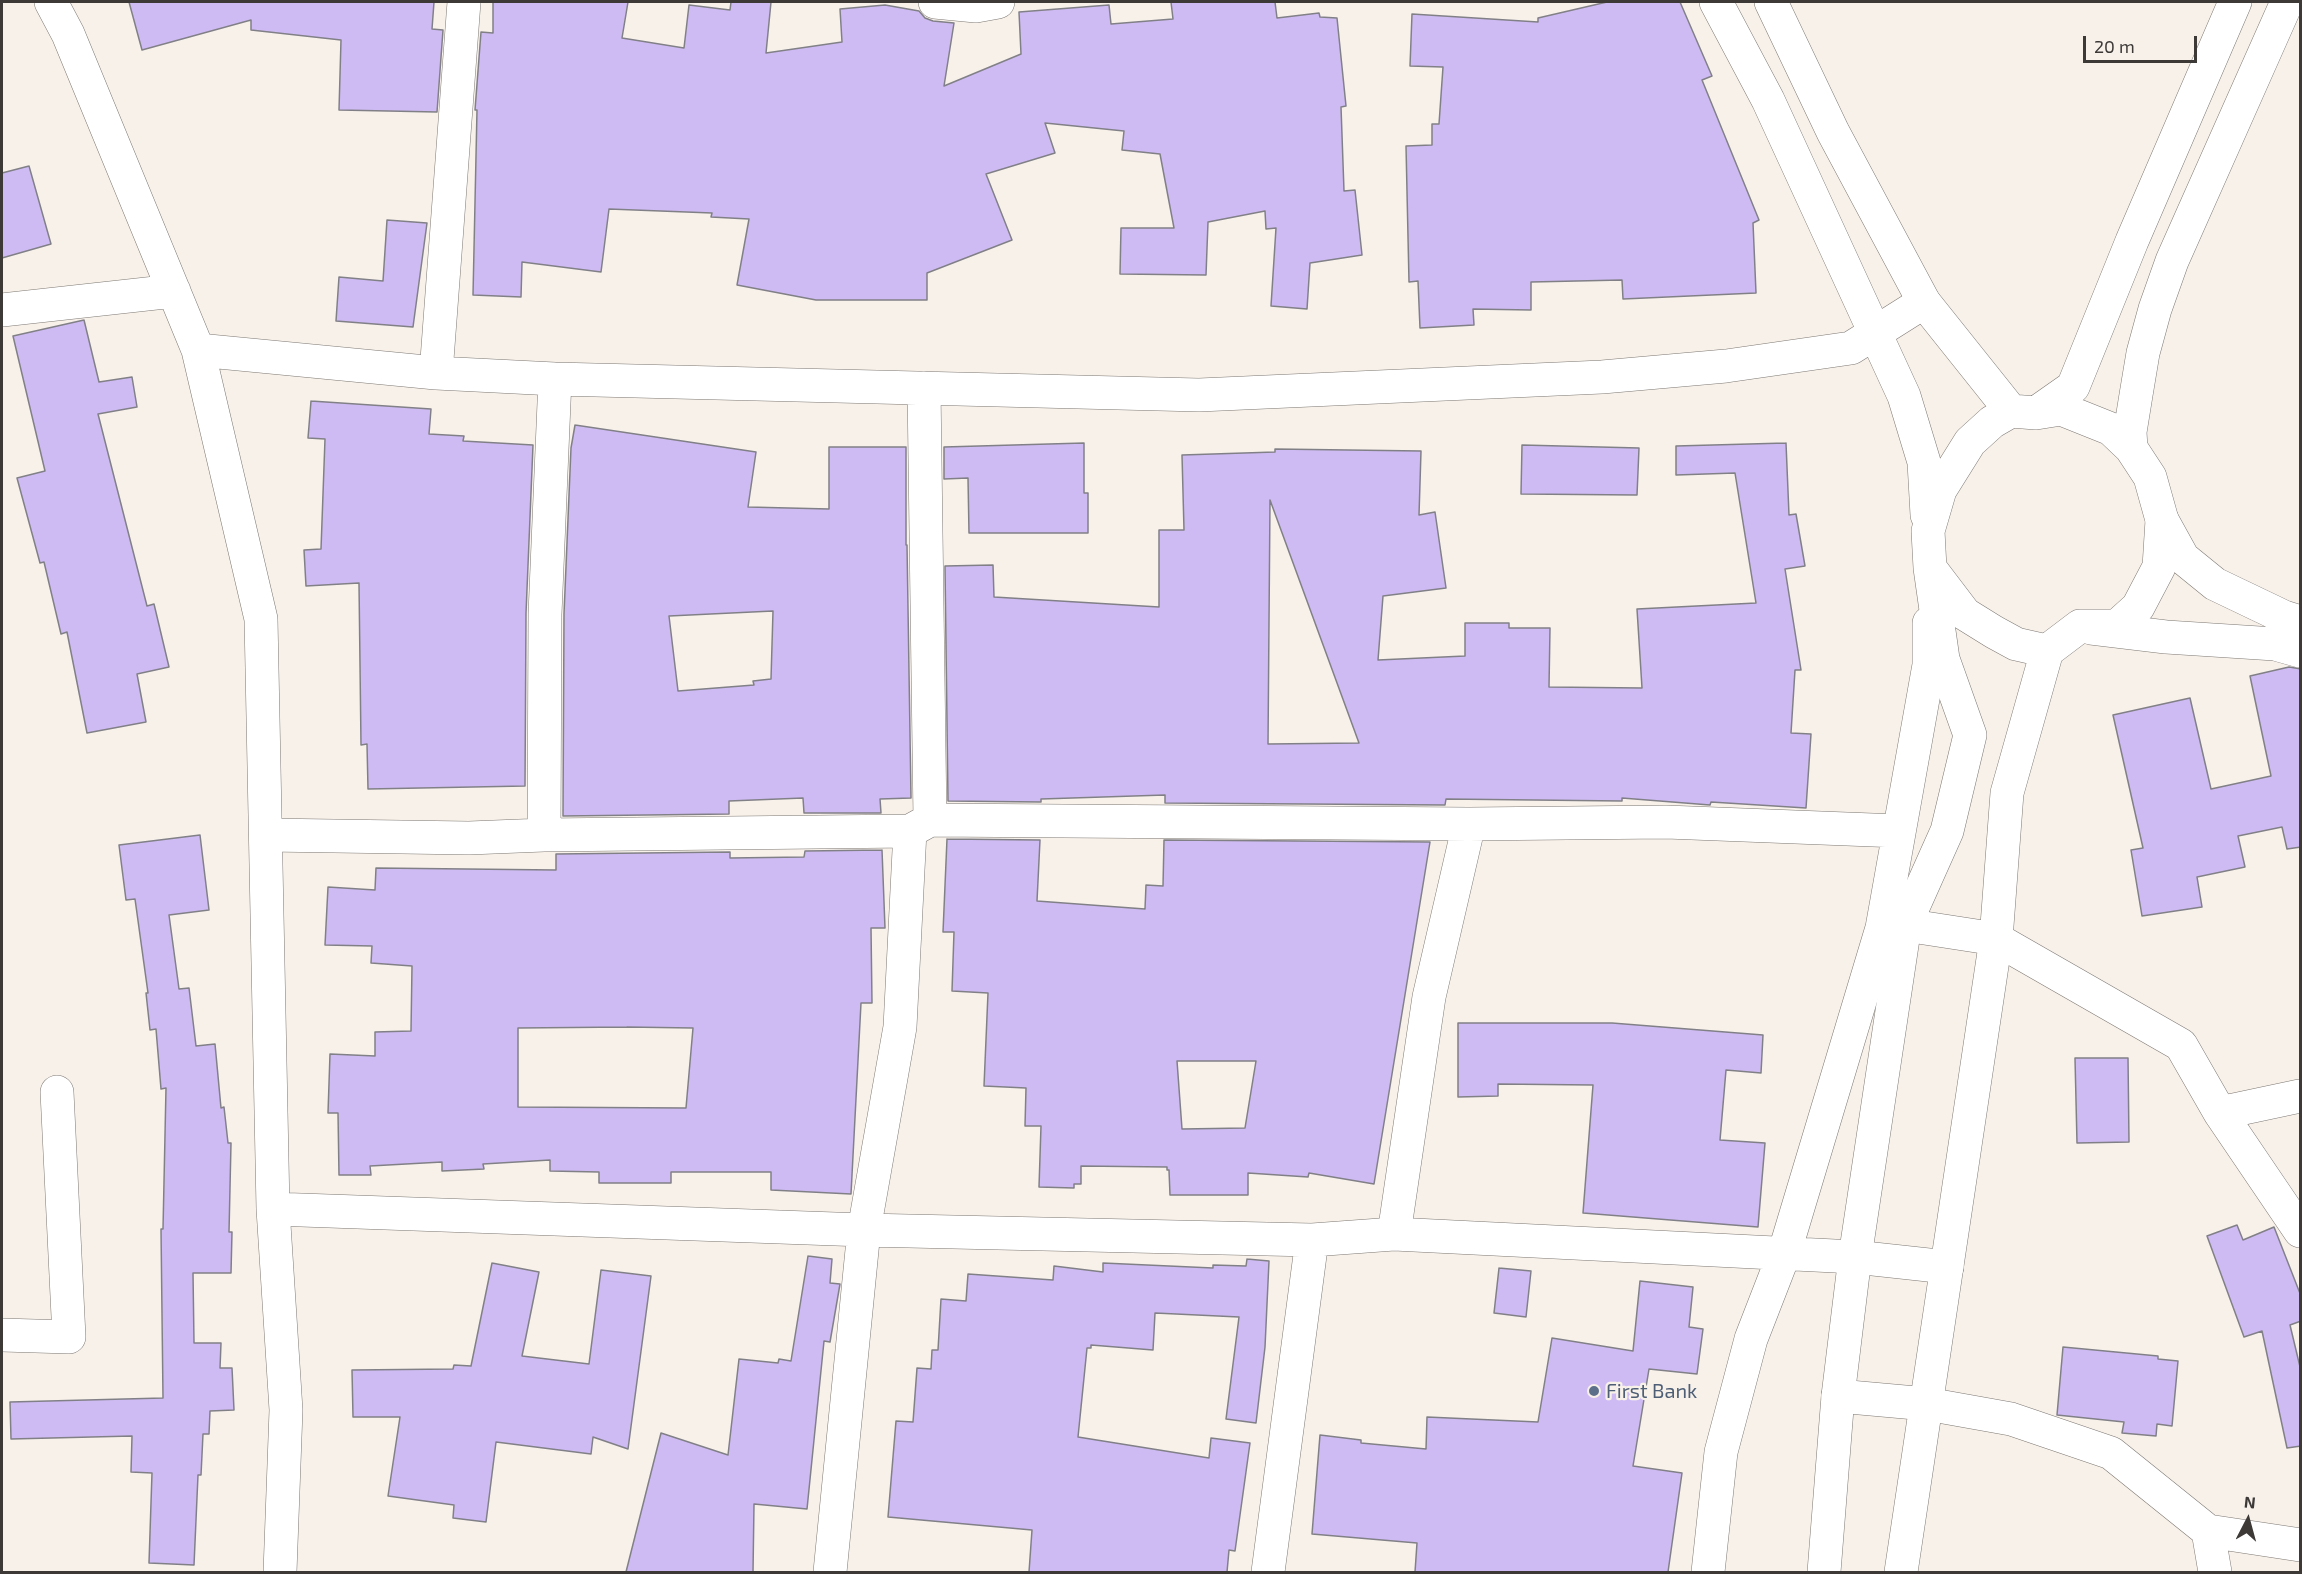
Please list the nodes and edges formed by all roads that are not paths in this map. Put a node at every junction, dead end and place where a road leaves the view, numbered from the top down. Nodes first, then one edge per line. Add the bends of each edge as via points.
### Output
1 (51, 2) edge
2 (464, 2) edge
3 (935, 2) edge
4 (998, 2) edge
5 (1716, 2) edge
6 (1771, 2) edge
7 (2235, 2) edge
8 (2287, 2) edge
9 (174, 291) junction
10 (1924, 302) junction
11 (2, 310) edge
12 (1875, 334) junction
13 (198, 350) junction
14 (436, 372) junction
15 (555, 379) junction
16 (924, 388) junction
17 (2023, 412) junction
18 (2131, 448) junction
19 (2162, 520) junction
20 (1928, 531) junction
21 (1930, 568) junction
22 (2301, 622) edge
23 (2080, 626) junction
24 (2048, 651) junction
25 (2301, 651) edge
26 (1469, 824) junction
27 (920, 825) junction
28 (1899, 831) junction
29 (267, 835) junction
30 (544, 835) junction
31 (1905, 925) junction
32 (1996, 939) junction
33 (57, 1092) dead end
34 (2301, 1096) edge
35 (2220, 1113) junction
36 (273, 1209) junction
37 (864, 1230) junction
38 (2301, 1231) edge
39 (1394, 1233) junction
40 (1312, 1240) junction
41 (1784, 1254) junction
42 (1855, 1257) junction
43 (1947, 1267) junction
44 (2, 1335) edge
45 (1838, 1396) junction
46 (1927, 1404) junction
47 (2208, 1531) junction
48 (2301, 1545) edge
49 (280, 1572) edge
50 (830, 1572) edge
51 (1268, 1572) edge
52 (1708, 1572) edge
53 (1824, 1572) edge
54 (1901, 1572) edge
55 (2214, 1572) edge

1 - 9 street via 68,34
2 - 14 street
3 - 4 street via 976,6
5 - 12 street via 1768,100
6 - 10 street via 1833,132
7 - 17 street via 2073,387
8 - 18 street via 2158,299 2142,363 2130,432
9 - 11 street
9 - 13 street
10 - 12 street
10 - 17 street via 1975,364
12 - 16 street via 1851,348 1726,366 1602,377 1199,394
12 - 20 street via 1904,396 1924,462
13 - 14 street
13 - 29 street via 261,619
14 - 15 street
15 - 16 street
15 - 30 street via 545,614
16 - 27 street
17 - 18 street via 2070,412 2111,429
17 - 20 street via 1992,422 1970,442 1940,489
18 - 19 street via 2150,477
19 - 22 street via 2183,558 2215,584
19 - 23 street via 2159,567 2138,607 2117,626
20 - 21 street
21 - 24 street via 1965,614 2016,644
21 - 28 street via 1929,665
21 - 31 street via 1943,659 1971,735 1947,831
23 - 24 street
23 - 25 street via 2166,637 2275,644
24 - 32 street via 2007,793
26 - 27 street
26 - 28 street via 1666,822
26 - 39 street via 1429,997
27 - 30 street
27 - 37 street via 900,1027
28 - 41 street via 1882,928
29 - 30 street
29 - 36 street
31 - 32 street
31 - 42 street
32 - 35 street via 2181,1045
32 - 43 street
33 - 44 street via 69,1337
34 - 35 street
35 - 38 street
36 - 37 street
36 - 49 street via 286,1410
37 - 40 street
37 - 50 street
39 - 40 street
39 - 41 street
40 - 51 street
41 - 42 street
41 - 52 street via 1750,1339 1721,1452
42 - 43 street
42 - 45 street
43 - 46 street
45 - 46 street
45 - 53 street
46 - 47 street via 2011,1419 2111,1453
46 - 54 street
47 - 48 street
47 - 55 street

